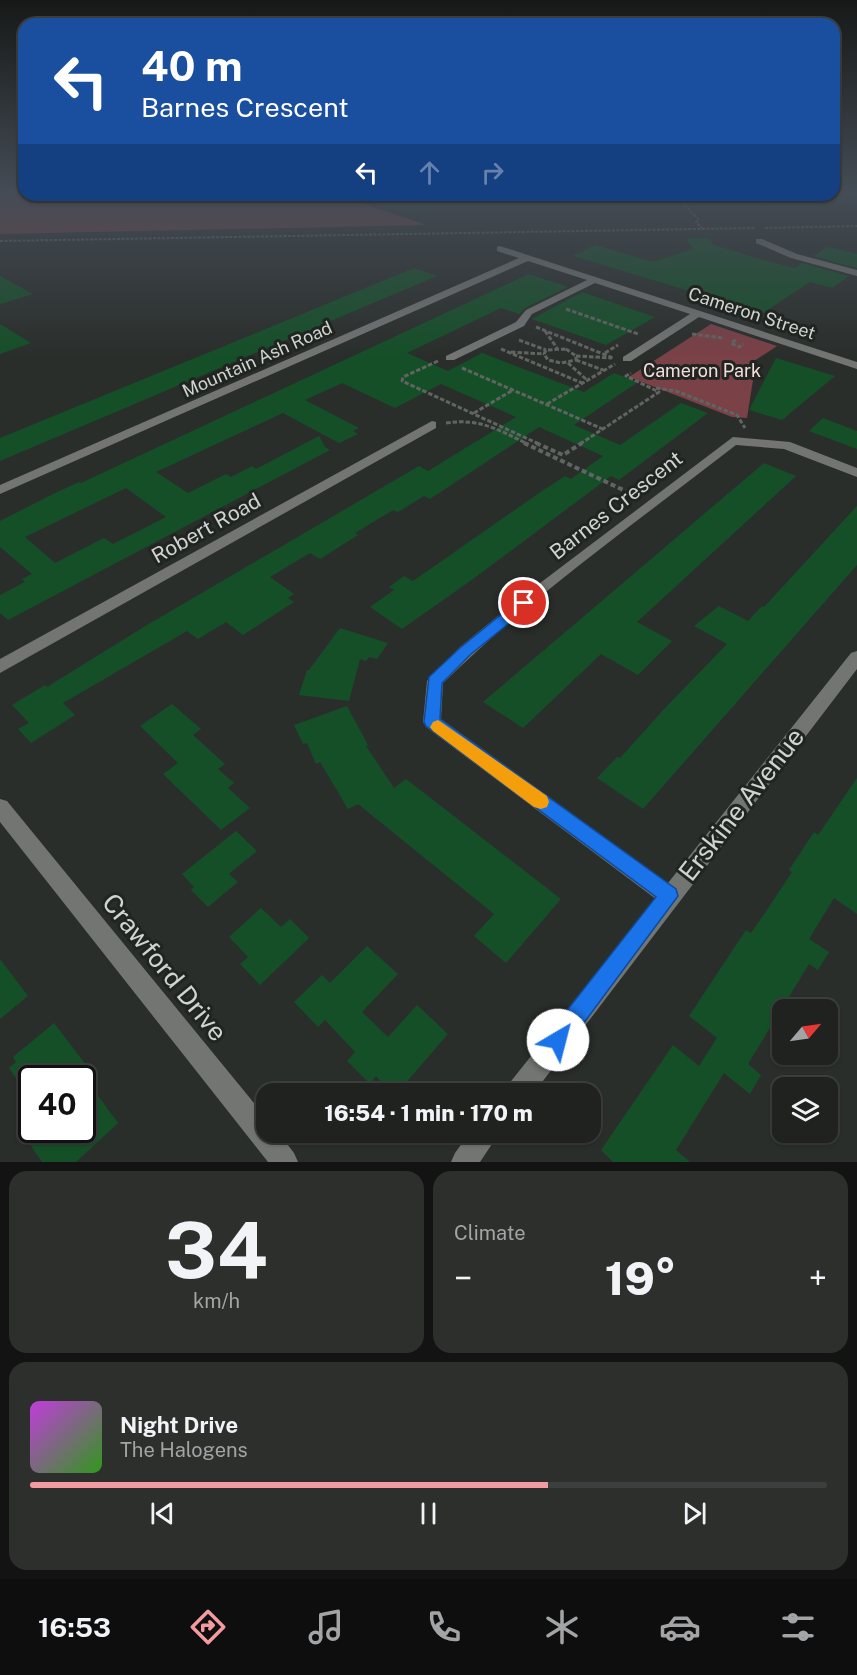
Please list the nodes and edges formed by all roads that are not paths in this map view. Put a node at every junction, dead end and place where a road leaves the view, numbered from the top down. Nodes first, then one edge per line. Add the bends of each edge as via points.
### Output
1 (774, 247) edge
2 (500, 249) dead end
3 (527, 258) junction
4 (857, 273) edge
5 (595, 280) junction
6 (699, 313) junction
7 (450, 358) road end
8 (627, 359) dead end
9 (857, 366) edge
10 (432, 425) road end
11 (857, 472) edge
12 (0, 490) edge
13 (857, 657) edge
14 (0, 667) edge
15 (0, 807) edge
16 (669, 896) junction
17 (525, 1083) edge
18 (479, 1143) edge
19 (466, 1161) edge
20 (285, 1162) edge

1 - 4 street
2 - 3 street, Cameron Street
3 - 5 street, Cameron Street
3 - 12 street, Mountain Ash Road
5 - 6 street, Cameron Street
5 - 7 street via 529,312 520,324
6 - 8 street
6 - 9 street, Cameron Street
10 - 14 street, Robert Road
11 - 16 street, Barnes Crescent via 786,445 733,441 466,651 435,681 432,722
13 - 16 street, Erskine Avenue
15 - 20 street, Crawford Drive
16 - 17 street, Erskine Avenue
18 - 19 street

